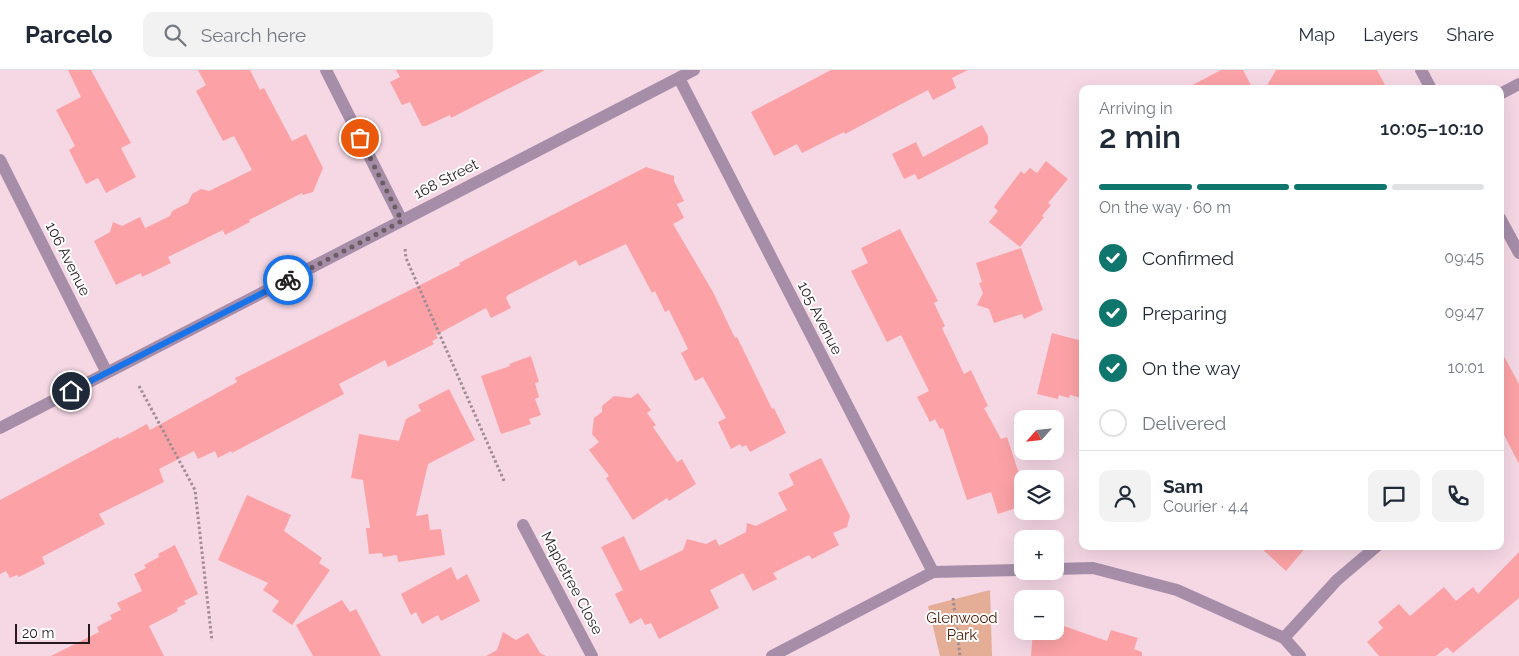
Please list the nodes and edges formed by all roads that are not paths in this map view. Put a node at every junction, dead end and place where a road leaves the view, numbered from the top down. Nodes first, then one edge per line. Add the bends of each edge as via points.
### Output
1 (326, 70) edge
2 (694, 70) edge
3 (1422, 70) edge
4 (679, 78) junction
5 (1519, 84) edge
6 (1429, 85) edge
7 (1504, 92) edge
8 (0, 160) edge
9 (402, 221) junction
10 (1504, 225) edge
11 (1519, 253) edge
12 (106, 373) junction
13 (0, 428) edge
14 (523, 525) dead end
15 (1372, 550) edge
16 (1064, 569) edge
17 (1014, 570) edge
18 (933, 572) junction
19 (1284, 638) junction
20 (592, 656) edge
21 (772, 656) edge
22 (1300, 656) edge

1 - 9 street
2 - 4 street, 168 Street
3 - 6 street
4 - 9 street, 168 Street
4 - 18 street, 105 Avenue
5 - 7 street
8 - 12 street, 106 Avenue
9 - 12 street, 168 Street
10 - 11 street
12 - 13 street, 168 Street
14 - 20 street, Mapletree Close
15 - 19 street via 1337,580
16 - 19 street via 1093,568 1176,590
17 - 18 street
18 - 21 street
19 - 22 street

